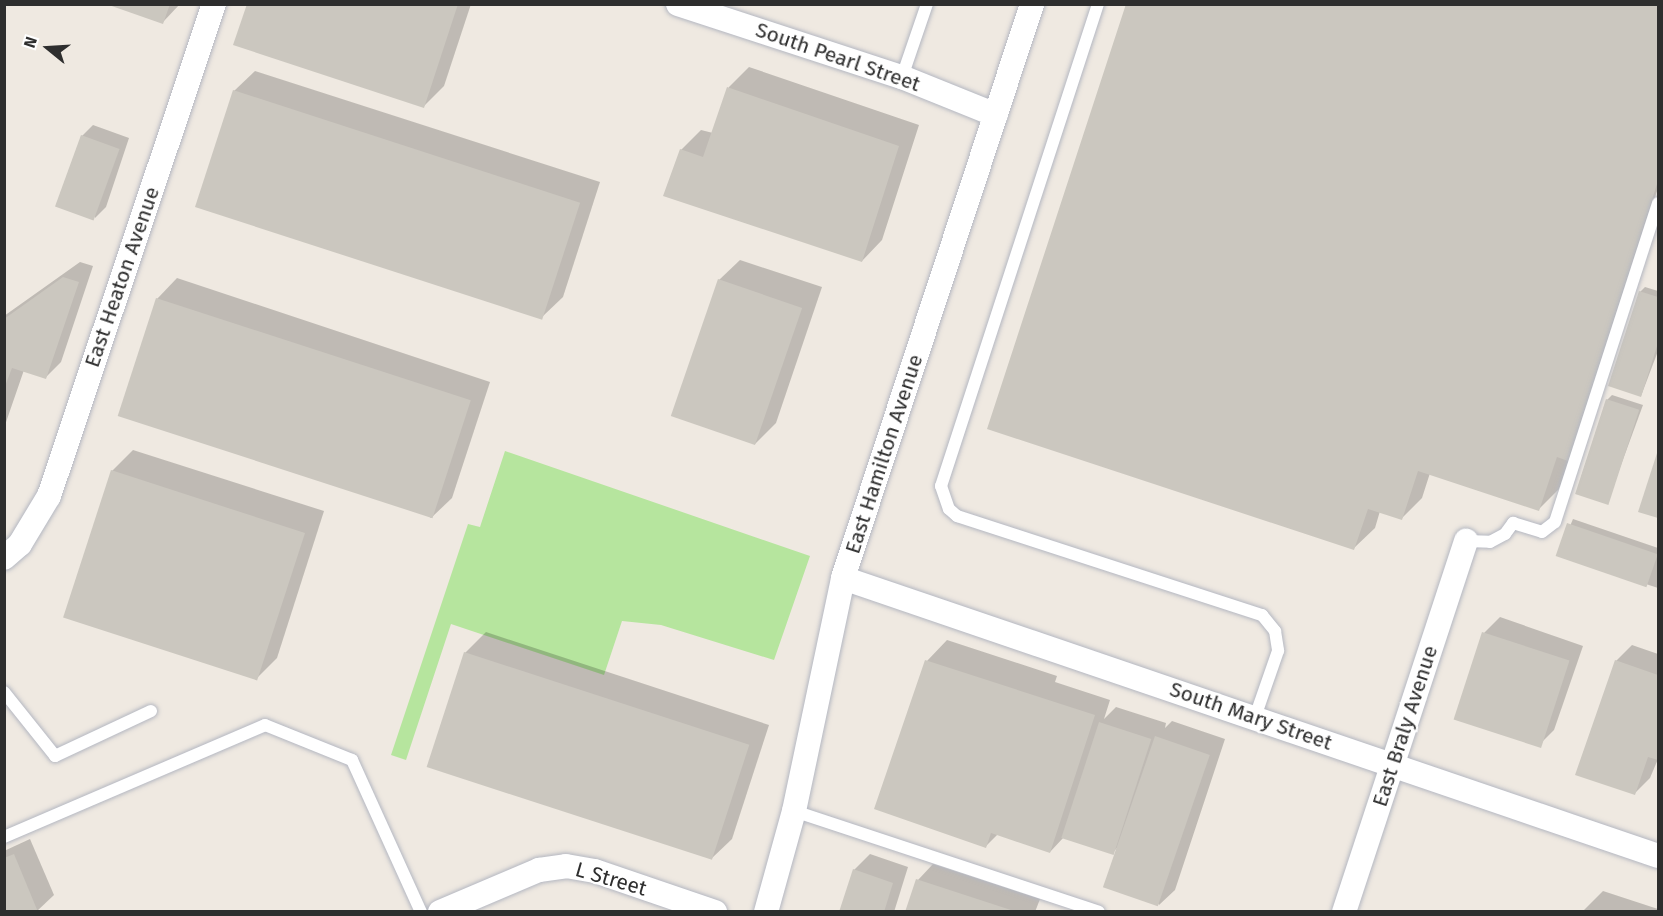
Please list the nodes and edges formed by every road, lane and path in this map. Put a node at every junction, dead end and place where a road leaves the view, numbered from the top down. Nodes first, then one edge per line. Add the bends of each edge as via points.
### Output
1 (214, 4) edge
2 (678, 4) edge
3 (927, 4) edge
4 (1032, 4) edge
5 (1098, 4) edge
6 (902, 77) junction
7 (996, 115) junction
8 (1659, 203) edge
9 (1466, 541) joint
10 (12, 551) edge
11 (843, 578) junction
12 (4, 692) edge
13 (152, 711) dead end
14 (1255, 717) junction
15 (1392, 765) junction
16 (794, 811) junction
17 (4, 837) edge
18 (1659, 856) edge
19 (421, 912) edge
20 (440, 912) edge
21 (715, 912) edge
22 (766, 912) edge
23 (1099, 912) edge
24 (1344, 912) edge

1 - 10 street, East Heaton Avenue via 49,496
2 - 6 street, South Pearl Street
3 - 6 lane
4 - 7 street, East Hamilton Avenue
5 - 14 lane via 941,486 950,510 957,516 1262,615 1275,632 1278,651
6 - 7 street, South Pearl Street
7 - 11 street, East Hamilton Avenue
8 - 9 lane via 1555,522 1542,532 1513,523 1505,534 1490,542
9 - 15 street, East Braly Avenue
11 - 14 street, South Mary Street
11 - 16 street, East Hamilton Avenue
12 - 13 lane via 55,756
14 - 15 street, South Mary Street
15 - 18 street, South Mary Street
15 - 24 street, East Braly Avenue
16 - 22 street, East Hamilton Avenue
16 - 23 lane
17 - 19 lane via 265,725 352,760
20 - 21 street, L Street via 539,870 566,866 596,871

